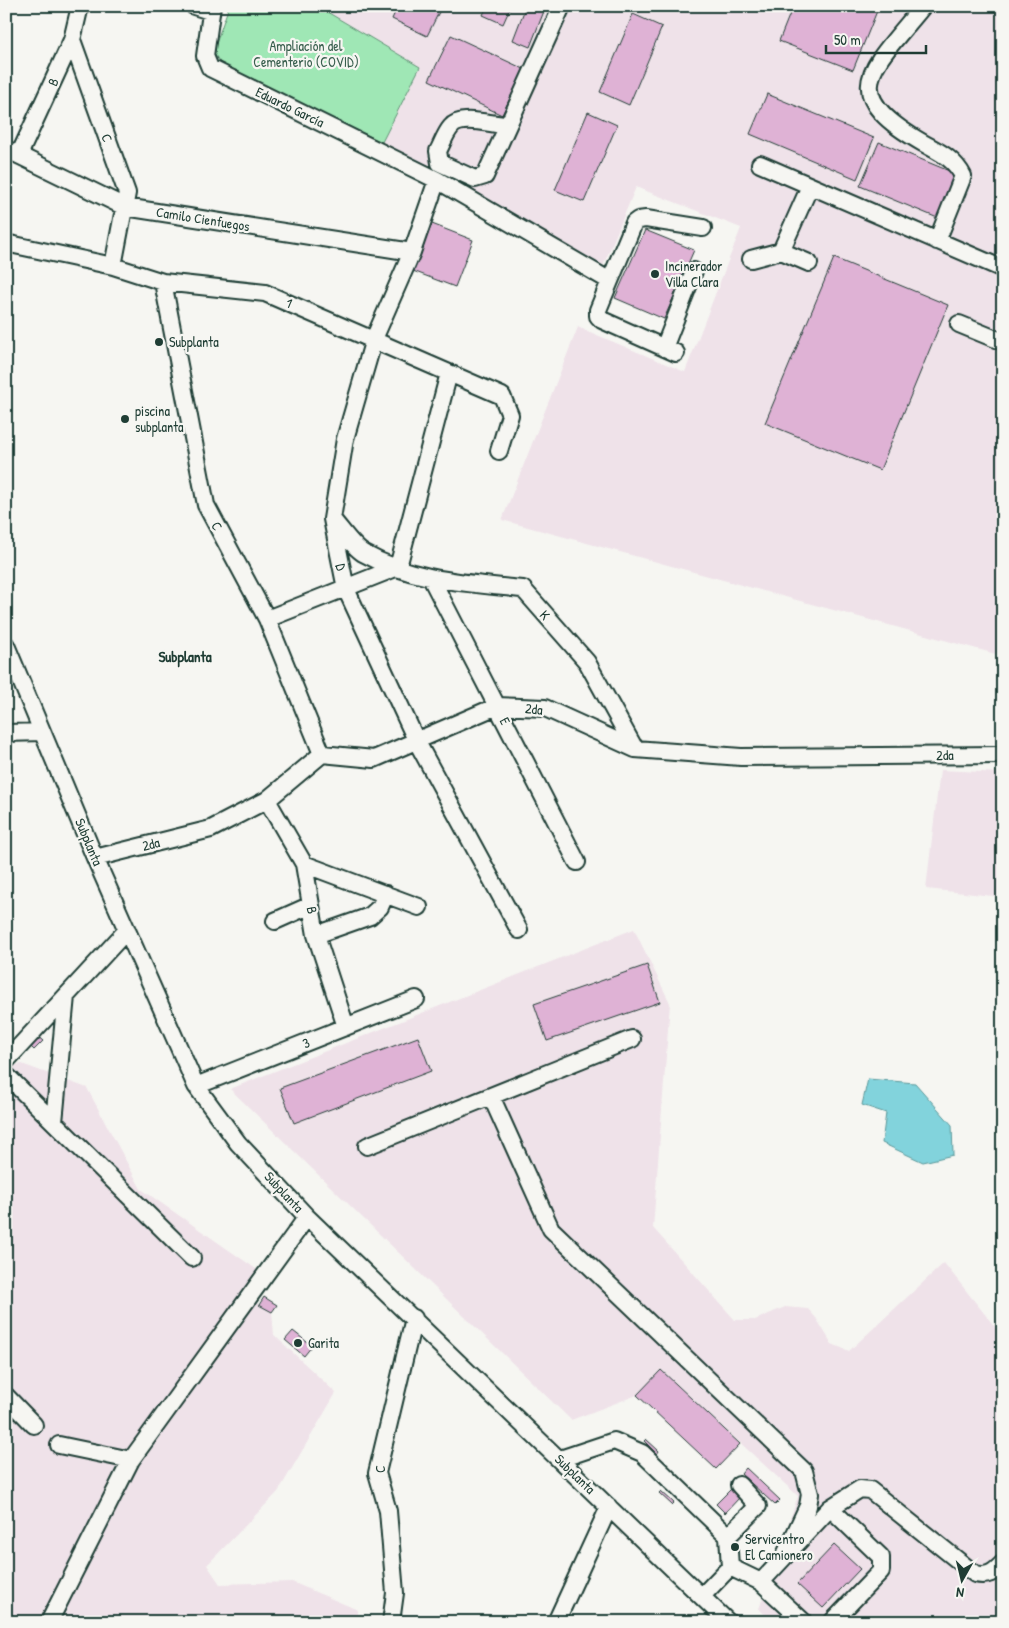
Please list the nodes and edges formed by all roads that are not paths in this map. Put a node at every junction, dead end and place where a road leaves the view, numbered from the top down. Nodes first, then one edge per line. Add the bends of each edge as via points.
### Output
1 (80, 6) edge
2 (562, 6) edge
3 (923, 6) edge
4 (205, 8) edge
5 (72, 40) junction
6 (507, 125) dead end
7 (13, 152) edge
8 (760, 164) dead end
9 (437, 180) junction
10 (810, 186) junction
11 (125, 207) junction
12 (703, 228) dead end
13 (937, 241) junction
14 (6, 245) edge
15 (781, 251) junction
16 (412, 252) junction
17 (751, 259) dead end
18 (808, 263) dead end
19 (113, 266) junction
20 (1003, 270) edge
21 (694, 271) dead end
22 (610, 281) junction
23 (163, 282) junction
24 (959, 324) dead end
25 (374, 339) junction
26 (1003, 342) edge
27 (449, 373) junction
28 (499, 451) dead end
29 (332, 519) junction
30 (398, 567) junction
31 (432, 580) junction
32 (346, 588) junction
33 (267, 619) junction
34 (6, 645) edge
35 (497, 706) junction
36 (42, 732) junction
37 (6, 733) edge
38 (417, 742) junction
39 (636, 749) junction
40 (322, 754) junction
41 (1003, 754) edge
42 (267, 800) junction
43 (95, 858) junction
44 (577, 862) dead end
45 (304, 864) junction
46 (386, 894) junction
47 (311, 905) junction
48 (419, 908) dead end
49 (275, 921) dead end
50 (127, 930) junction
51 (518, 930) dead end
52 (316, 935) junction
53 (66, 996) junction
54 (416, 999) dead end
55 (346, 1027) junction
56 (632, 1039) dead end
57 (6, 1061) edge
58 (6, 1075) edge
59 (196, 1086) junction
60 (492, 1096) junction
61 (54, 1122) junction
62 (367, 1146) dead end
63 (307, 1216) junction
64 (192, 1258) dead end
65 (414, 1318) junction
66 (6, 1396) edge
67 (34, 1425) dead end
68 (59, 1446) dead end
69 (131, 1460) junction
70 (560, 1460) junction
71 (738, 1485) dead end
72 (609, 1507) junction
73 (830, 1508) junction
74 (728, 1536) junction
75 (784, 1557) junction
76 (1003, 1563) edge
77 (730, 1567) junction
78 (761, 1582) junction
79 (702, 1596) junction
80 (61, 1598) junction
81 (49, 1622) edge
82 (64, 1622) edge
83 (391, 1622) edge
84 (556, 1622) edge
85 (728, 1622) edge
86 (804, 1622) edge
87 (832, 1622) edge

1 - 5 street, B
2 - 6 street
3 - 13 street via 875,65 870,78 870,94 875,108 897,128 950,158 963,176
4 - 9 street, Eduardo García via 204,56 210,68
5 - 7 street, B
5 - 11 street, C via 127,193
7 - 11 street, Camilo Cienfuegos
8 - 10 street
9 - 16 street, D
9 - 22 street, Eduardo García
10 - 13 street
10 - 15 street
11 - 16 street, Camilo Cienfuegos
11 - 19 street, C
12 - 22 street via 638,220
13 - 20 street
14 - 19 street, 1
15 - 17 street
15 - 18 street
16 - 25 street, D
19 - 23 street, 1
21 - 22 street via 670,350 598,316
23 - 25 street, 1 via 265,293
23 - 33 street, C via 206,505
24 - 26 street
25 - 27 street, 1
25 - 29 street, D via 345,438
27 - 28 street, 1 via 502,396 510,415
27 - 30 street
29 - 30 street, K via 362,552
29 - 32 street, D
30 - 31 street, K
30 - 32 street
31 - 35 street, E
31 - 39 street, K via 523,589 587,662
32 - 33 street
32 - 38 street, D
33 - 40 street, C
34 - 36 street, Subplanta
35 - 38 street, 2da
35 - 39 street, 2da via 545,708
35 - 44 street, E
36 - 37 street
36 - 43 street, Subplanta
38 - 40 street, 2da via 374,760
38 - 51 street, D
39 - 41 street, 2da via 741,757
40 - 42 street, 2da
42 - 43 street, 2da via 211,829
42 - 45 street, B
43 - 50 street, Subplanta
45 - 46 street
45 - 47 street, B
46 - 48 street
46 - 52 street via 380,907 370,916
47 - 49 street
47 - 52 street, B
50 - 53 street
50 - 59 street, Subplanta
52 - 55 street, B
53 - 57 street
53 - 61 street
54 - 55 street, 3
55 - 59 street, 3
56 - 60 street
58 - 61 street
59 - 63 street, Subplanta via 238,1143
60 - 62 street
60 - 75 street via 551,1230 804,1471 810,1494 808,1506
61 - 64 street
63 - 65 street, Subplanta
63 - 69 street
65 - 70 street, Subplanta
65 - 83 street, C via 377,1473 388,1520 395,1593
66 - 67 street
68 - 69 street
69 - 80 street
70 - 72 street, Subplanta
70 - 74 street via 614,1441 642,1453
71 - 74 street via 758,1506
72 - 79 street, Subplanta
72 - 84 street
73 - 75 street
73 - 76 street via 860,1489 870,1490 975,1574 993,1573
73 - 87 street via 881,1557 881,1571
74 - 77 street
75 - 78 street
77 - 78 street
77 - 79 street
78 - 86 street
79 - 85 street, Subplanta
80 - 81 street
80 - 82 street

